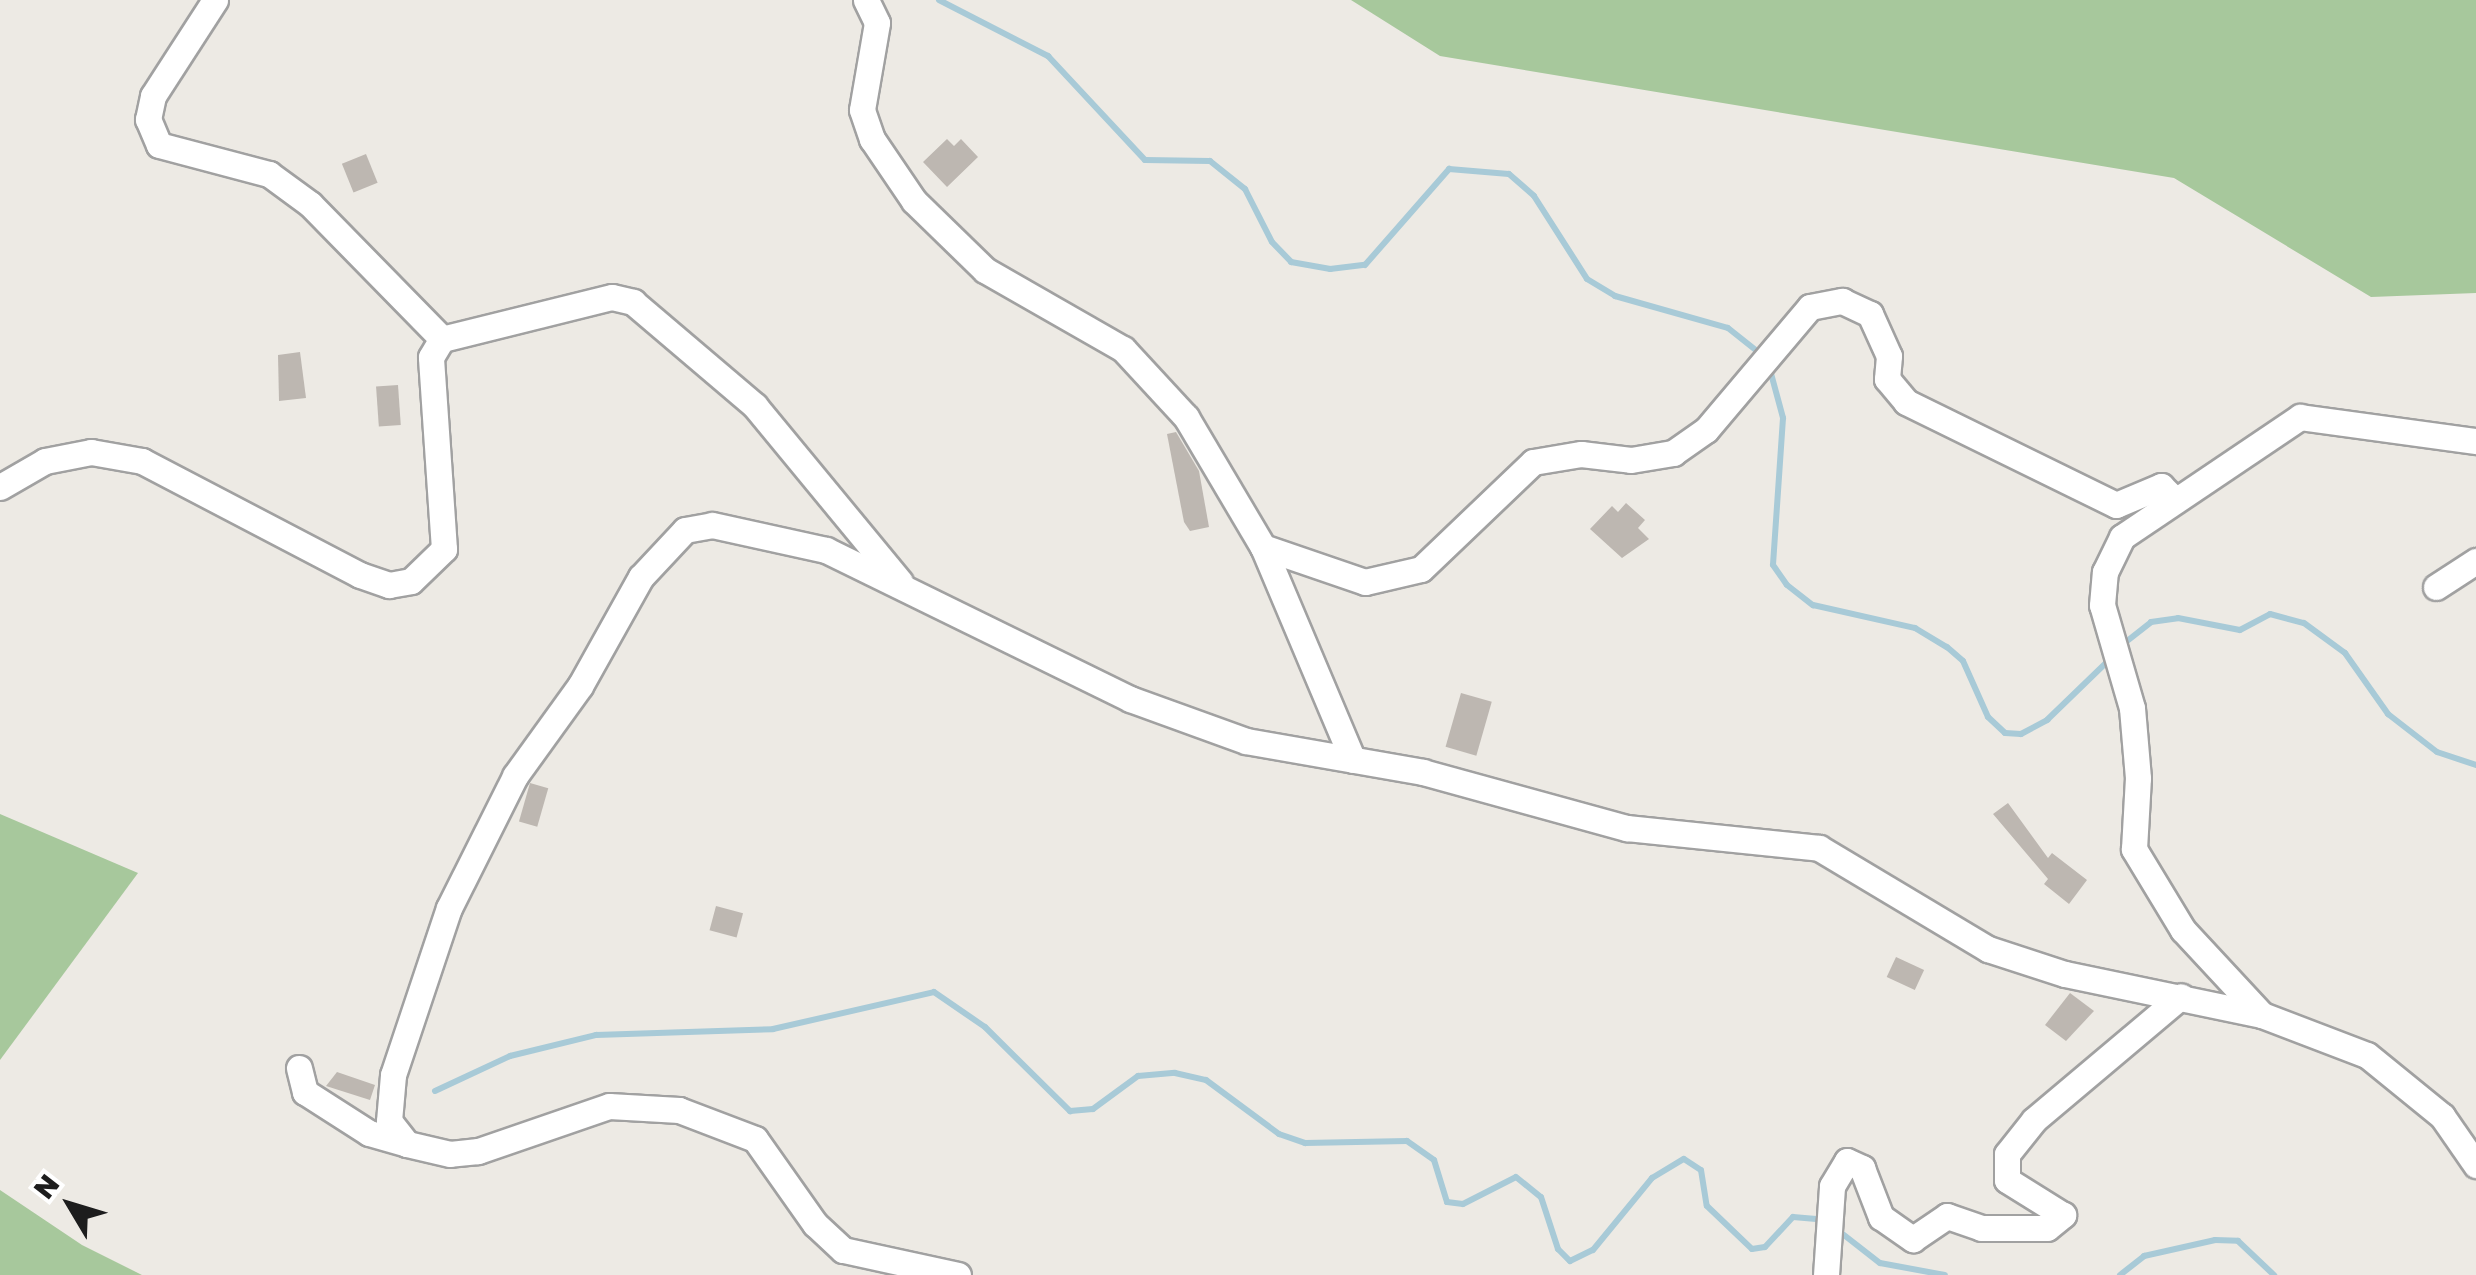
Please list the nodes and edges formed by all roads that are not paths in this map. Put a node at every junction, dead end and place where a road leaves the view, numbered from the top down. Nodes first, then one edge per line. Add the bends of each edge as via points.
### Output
1 (215, 0) edge
2 (866, 0) edge
3 (442, 339) junction
4 (2476, 441) edge
5 (0, 487) edge
6 (2174, 498) junction
7 (1263, 547) junction
8 (2476, 561) edge
9 (903, 586) junction
10 (2436, 587) dead end
11 (1354, 760) junction
12 (2181, 996) junction
13 (2262, 1014) junction
14 (299, 1068) dead end
15 (406, 1144) junction
16 (2476, 1165) edge
17 (958, 1275) edge
18 (1826, 1275) edge

1 - 3 street via 153,96 148,119 159,145 269,174 310,204
2 - 7 street via 877,23 862,110 872,139 914,202 985,270 1122,349 1186,417
3 - 5 street via 430,356 444,548 411,581 390,585 360,575 142,461 90,452 45,462
3 - 9 street via 612,297 633,302 755,406
4 - 6 street via 2300,418
6 - 7 street via 2161,486 2116,504 1906,402 1887,379 1889,356 1870,314 1842,300 1810,307 1706,430 1673,453 1534,462 1421,569 1365,582
6 - 13 street via 2122,538 2105,572 2102,605 2132,708 2138,778 2134,849 2183,930
7 - 11 street
8 - 10 street
9 - 11 street via 1130,699 1246,741
9 - 15 street via 787,537 712,524 685,530 641,577 580,686 516,776 449,908 392,1075 390,1121
11 - 12 street via 1423,772 1626,828 1819,848 1988,949 2064,974
12 - 13 street
12 - 18 street via 2034,1120 2007,1154 2007,1180 2063,1215 2047,1228 1981,1228 1946,1216 1913,1239 1881,1217 1862,1168 1846,1161 1832,1186
13 - 16 street via 2366,1055 2442,1116
14 - 15 street via 305,1092 369,1134
15 - 17 street via 450,1154 478,1151 609,1106 680,1110 755,1139 815,1224 843,1250

